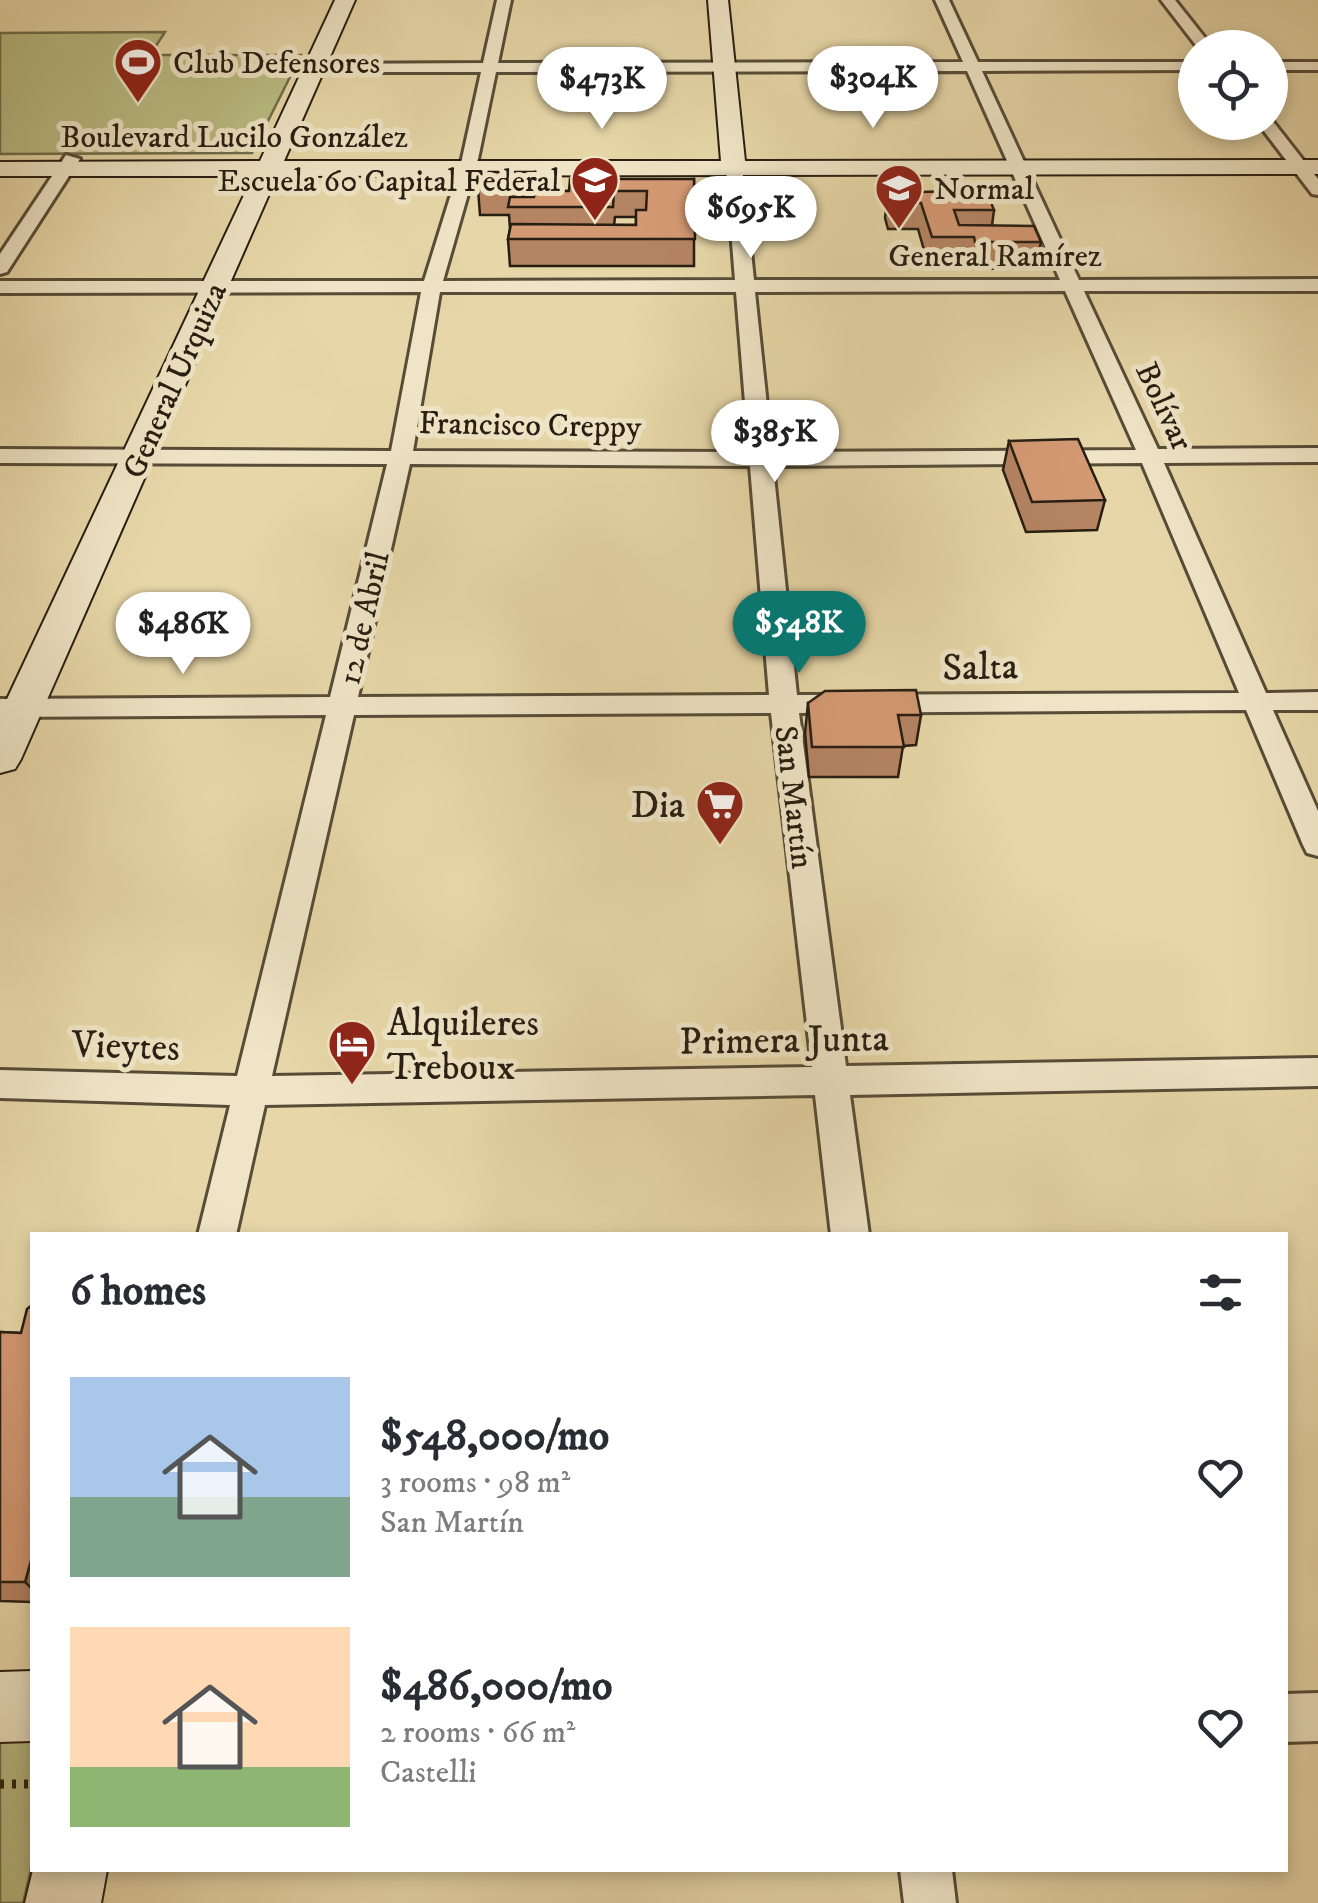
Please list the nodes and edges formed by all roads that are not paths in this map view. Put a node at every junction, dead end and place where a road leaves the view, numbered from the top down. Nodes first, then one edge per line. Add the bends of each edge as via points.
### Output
1 (345, 0) edge
2 (504, 0) edge
3 (718, 0) edge
4 (942, 0) edge
5 (1168, 0) edge
6 (1192, 30) edge
7 (1178, 66) edge
8 (1288, 66) edge
9 (1318, 66) edge
10 (492, 67) junction
11 (723, 67) junction
12 (974, 67) junction
13 (316, 68) junction
14 (1284, 140) edge
15 (0, 159) edge
16 (1014, 162) junction
17 (1307, 162) edge
18 (469, 163) junction
19 (734, 163) junction
20 (69, 164) junction
21 (272, 164) junction
22 (0, 169) edge
23 (1318, 190) edge
24 (0, 268) edge
25 (1070, 284) junction
26 (1318, 284) edge
27 (217, 286) junction
28 (432, 286) junction
29 (745, 286) junction
30 (0, 287) edge
31 (1149, 454) junction
32 (140, 455) junction
33 (401, 455) junction
34 (1318, 455) edge
35 (0, 456) edge
36 (763, 458) junction
37 (1254, 701) junction
38 (1318, 701) edge
39 (343, 704) junction
40 (784, 705) junction
41 (12, 708) edge
42 (0, 759) edge
43 (1318, 845) edge
44 (1318, 1072) edge
45 (832, 1081) junction
46 (0, 1084) edge
47 (250, 1091) junction
48 (218, 1232) edge
49 (850, 1232) edge
50 (30, 1706) edge
51 (0, 1707) edge
52 (1318, 1717) edge
53 (1288, 1718) edge
54 (70, 1872) edge
55 (926, 1872) edge
56 (62, 1903) edge
57 (930, 1903) edge

1 - 13 main road, General Urquiza
2 - 10 street, 12 de Abril
3 - 11 main road, San Martín
4 - 12 street, Bolívar
5 - 6 street
7 - 12 street
8 - 9 street
10 - 11 street
10 - 13 street
10 - 18 street, 12 de Abril
11 - 12 street
11 - 19 main road, San Martín
12 - 16 street, Bolívar
13 - 21 main road, General Urquiza
14 - 17 street
15 - 20 main road, Boulevard Lucilo González
16 - 17 main road, Boulevard Lucilo González
16 - 19 main road, Boulevard Lucilo González
16 - 25 street, Bolívar
17 - 23 street
18 - 19 main road, Boulevard Lucilo González
18 - 21 main road, Boulevard Lucilo González
18 - 28 street, 12 de Abril
19 - 29 street, San Martín
20 - 21 main road, Boulevard Lucilo González
20 - 22 main road, Boulevard Lucilo González
20 - 24 street
21 - 27 main road, General Urquiza
25 - 26 street, General Ramírez
25 - 29 street, General Ramírez
25 - 31 street, Bolívar
27 - 28 street, General Ramírez
27 - 30 street, General Ramírez
27 - 32 main road, General Urquiza
28 - 29 street, General Ramírez
28 - 33 street, 12 de Abril
29 - 36 street, San Martín
31 - 34 street, Francisco Creppy
31 - 36 street, Francisco Creppy
31 - 37 street, Bolívar
32 - 33 street, Francisco Creppy
32 - 35 street, Francisco Creppy
32 - 41 main road, General Urquiza
33 - 36 street, Francisco Creppy
33 - 39 street, 12 de Abril
36 - 40 street, San Martín
37 - 38 street, Salta
37 - 40 street, Salta
37 - 43 street, Bolívar
39 - 40 street, Salta
39 - 41 street, Salta
39 - 47 street, 12 de Abril
40 - 45 street, San Martín
41 - 42 main road, General Urquiza
44 - 45 street, Primera Junta
45 - 47 street, Primera Junta
45 - 49 street, San Martín
46 - 47 street, Vieytes
47 - 48 street, 12 de Abril
50 - 51 main road
52 - 53 street
54 - 56 main road
55 - 57 street

